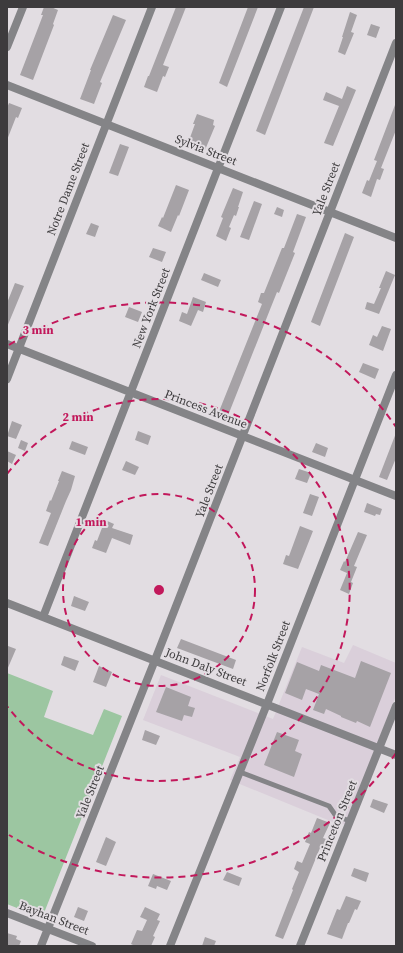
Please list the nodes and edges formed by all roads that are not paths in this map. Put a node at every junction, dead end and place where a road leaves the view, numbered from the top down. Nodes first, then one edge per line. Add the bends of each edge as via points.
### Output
1 (23, 7) edge
2 (152, 7) edge
3 (281, 7) edge
4 (396, 43) edge
5 (7, 47) edge
6 (7, 86) edge
7 (106, 124) junction
8 (218, 168) junction
9 (330, 212) junction
10 (396, 238) edge
11 (7, 344) edge
12 (19, 349) junction
13 (396, 375) edge
14 (7, 379) edge
15 (131, 392) junction
16 (243, 436) junction
17 (355, 480) junction
18 (396, 496) edge
19 (7, 602) edge
20 (43, 617) junction
21 (155, 660) junction
22 (267, 704) junction
23 (396, 706) edge
24 (379, 748) junction
25 (396, 755) edge
26 (240, 772) junction
27 (350, 821) junction
28 (7, 913) edge
29 (48, 928) junction
30 (41, 946) edge
31 (92, 946) edge
32 (170, 946) edge
33 (300, 946) edge

1 - 5 street
2 - 7 street, Notre Dame Street
3 - 8 street, New York Street
4 - 9 street, Yale Street
6 - 7 street, Sylvia Street
7 - 8 street, Sylvia Street
7 - 12 street, Notre Dame Street
8 - 9 street, Sylvia Street
8 - 15 street, New York Street
9 - 10 street, Sylvia Street
9 - 16 street, Yale Street
11 - 12 street, Princess Avenue
12 - 14 street, Notre Dame Street
12 - 15 street, Princess Avenue
13 - 17 street, Norfolk Street
15 - 16 street, Princess Avenue
15 - 20 street, New York Street
16 - 17 street, Princess Avenue
16 - 21 street, Yale Street
17 - 18 street, Princess Avenue
17 - 22 street, Norfolk Street
19 - 20 street, John Daly Street
20 - 21 street, John Daly Street
21 - 22 street, John Daly Street
21 - 29 street, Yale Street
22 - 24 street, John Daly Street
22 - 26 street, Norfolk Street
23 - 24 street, Princeton Street
24 - 25 street, John Daly Street
24 - 27 street, Princeton Street
26 - 27 lane via 329,806 336,816
26 - 32 street, Norfolk Street
27 - 33 street, Princeton Street
28 - 29 street, Bayhan Street
29 - 30 street, Yale Street
29 - 31 street, Bayhan Street

